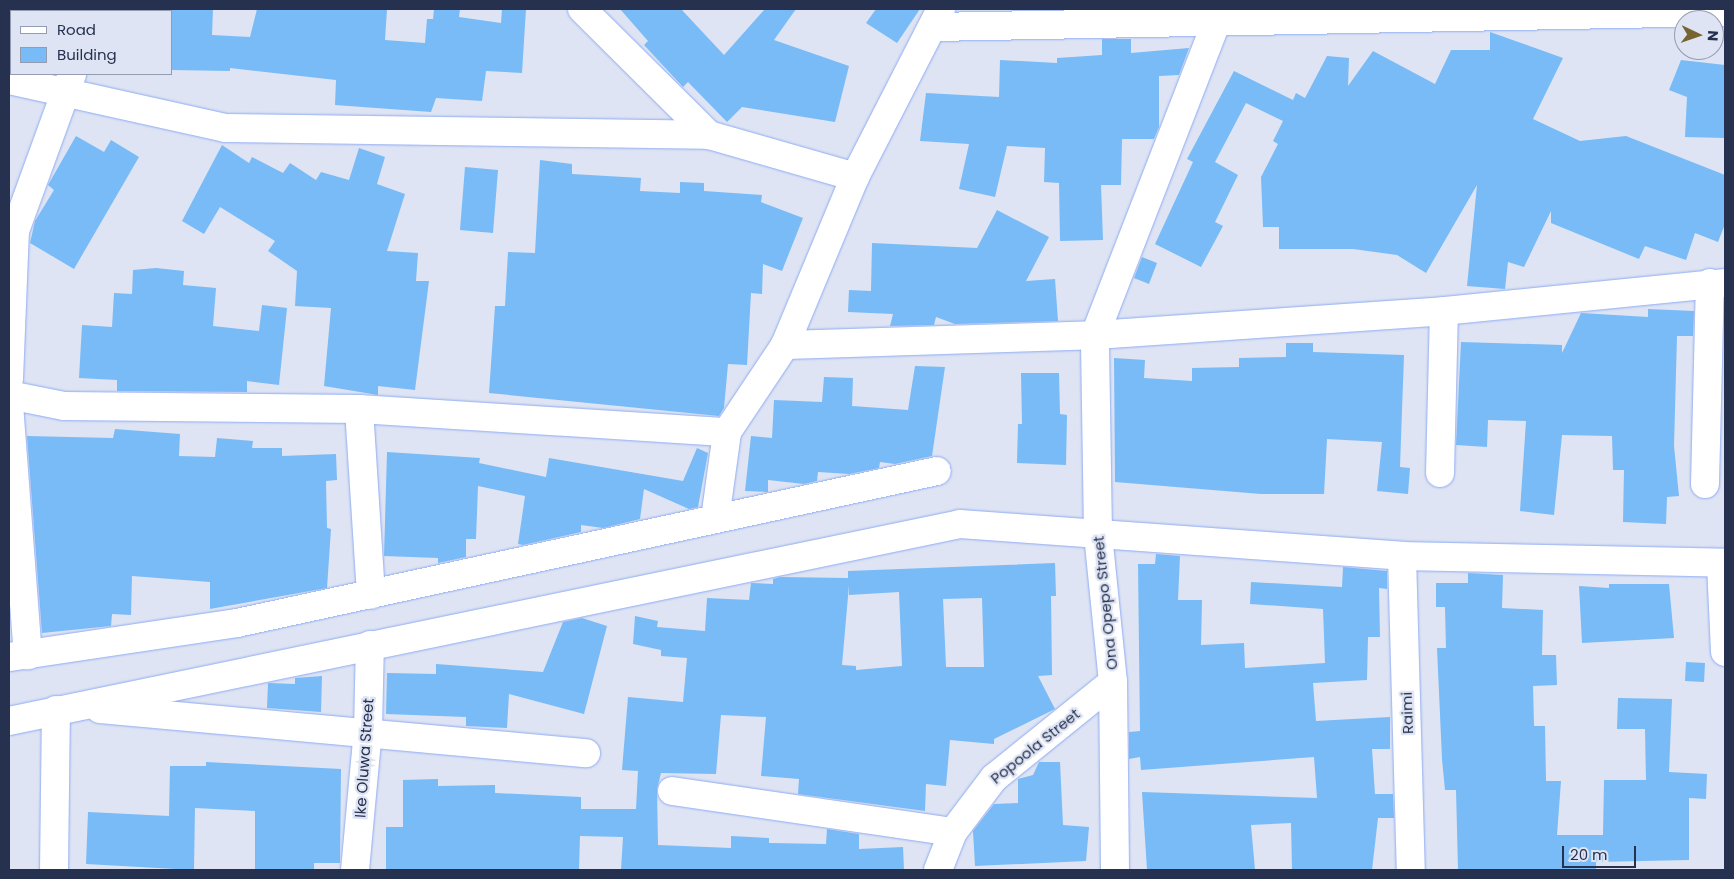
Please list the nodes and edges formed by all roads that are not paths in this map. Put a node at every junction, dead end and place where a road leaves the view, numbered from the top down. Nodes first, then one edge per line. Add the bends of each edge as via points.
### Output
1 (582, 9) edge
2 (1725, 12) edge
3 (937, 18) edge
4 (1217, 20) junction
5 (9, 80) edge
6 (68, 83) edge
7 (709, 134) junction
8 (855, 177) junction
9 (1718, 283) edge
10 (1444, 311) junction
11 (1095, 335) junction
12 (785, 345) junction
13 (9, 378) edge
14 (9, 395) edge
15 (9, 404) edge
16 (359, 409) junction
17 (726, 432) junction
18 (937, 471) dead end
19 (1440, 473) dead end
20 (1705, 484) dead end
21 (715, 519) junction
22 (1098, 530) junction
23 (1402, 556) junction
24 (1723, 563) edge
25 (371, 594) junction
26 (370, 645) junction
27 (1725, 652) edge
28 (18, 656) edge
29 (1113, 682) junction
30 (65, 708) junction
31 (9, 721) edge
32 (368, 730) junction
33 (586, 753) dead end
34 (672, 791) dead end
35 (954, 832) junction
36 (54, 870) edge
37 (355, 870) edge
38 (938, 870) edge
39 (1115, 870) edge
40 (1412, 870) edge

1 - 7 street
2 - 4 street via 1280,24
3 - 4 street
3 - 8 street
4 - 11 street
5 - 6 street
6 - 7 street via 225,128
6 - 13 street via 15,231
7 - 8 street
8 - 12 street
9 - 10 street
9 - 20 street
10 - 11 street
10 - 19 street
11 - 12 street
11 - 22 street, Ona Opepo Street
12 - 17 street
14 - 16 street via 64,406
15 - 28 street
16 - 17 street
16 - 25 street
17 - 21 street
18 - 21 street
21 - 25 street
22 - 23 street
22 - 26 street via 960,524
22 - 29 street, Ona Opepo Street
23 - 24 street
23 - 40 street, Raimi
24 - 27 street
25 - 28 street via 238,623
26 - 30 street
26 - 32 street, Ike Oluwa Street
29 - 35 street, Popoola Street via 994,778
29 - 39 street, Ona Opepo Street
30 - 31 street
30 - 32 street via 260,726
30 - 36 street
32 - 33 street
32 - 37 street, Ike Oluwa Street
34 - 35 street
35 - 38 street, Popoola Street

